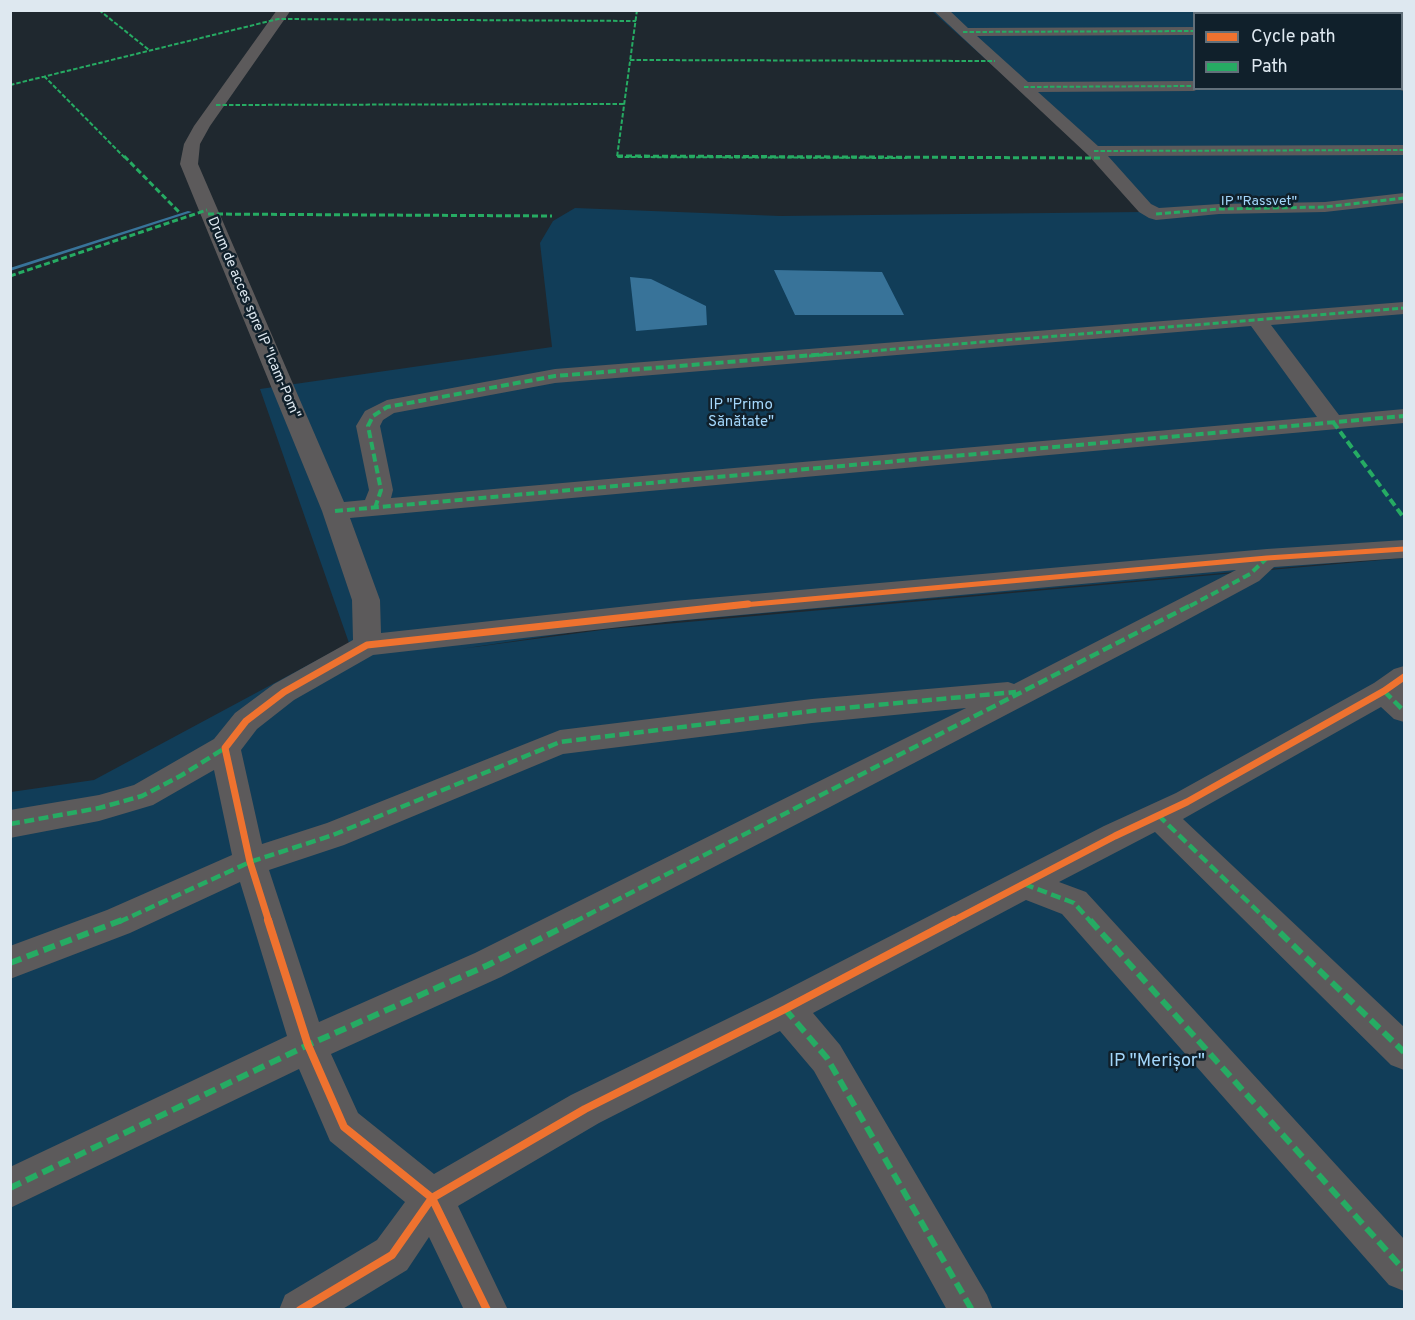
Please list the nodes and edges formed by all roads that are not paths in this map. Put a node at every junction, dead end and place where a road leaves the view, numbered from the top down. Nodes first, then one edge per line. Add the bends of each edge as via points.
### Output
1 (284, 10) edge
2 (940, 10) edge
3 (1193, 31) edge
4 (963, 32) junction
5 (1193, 86) edge
6 (1024, 87) junction
7 (1404, 150) edge
8 (1094, 151) junction
9 (1404, 198) edge
10 (1404, 308) edge
11 (1257, 320) junction
12 (1404, 416) edge
13 (1333, 422) junction
14 (375, 508) junction
15 (334, 511) junction
16 (1404, 549) edge
17 (1267, 558) junction
18 (367, 645) junction
19 (1022, 691) junction
20 (1398, 693) edge
21 (225, 748) junction
22 (1158, 815) junction
23 (10, 824) edge
24 (250, 862) junction
25 (1024, 884) junction
26 (10, 963) edge
27 (785, 1009) junction
28 (308, 1045) junction
29 (1404, 1052) edge
30 (10, 1188) edge
31 (432, 1197) junction
32 (1404, 1270) edge
33 (300, 1310) edge
34 (487, 1310) edge
35 (972, 1310) edge

1 - 15 street, Drum de acces spre IP "Icam-Pom" via 202,126 192,144 189,164
2 - 4 street
3 - 4 street
4 - 6 street
5 - 6 street
6 - 8 street
7 - 8 street
8 - 9 street via 1145,208 1156,214 1325,207
10 - 11 street
11 - 13 street
11 - 14 street via 555,376 387,406 373,416 368,426 381,490
12 - 13 street
13 - 14 street
14 - 15 street
15 - 18 street, Drum de acces spre IP "Icam-Pom" via 366,600
16 - 17 street
17 - 18 street via 674,611
17 - 19 street via 1250,574
18 - 21 street via 284,692 246,721
19 - 24 street via 812,711 560,742 333,835
19 - 28 street via 499,959
20 - 22 street
21 - 23 street via 142,796
21 - 24 street
22 - 25 street
22 - 29 street
24 - 26 street via 118,922
24 - 28 street
25 - 27 street
25 - 32 street via 1074,903
27 - 31 street via 585,1109
27 - 35 street via 827,1058
28 - 30 street
28 - 31 street via 344,1127
31 - 33 street via 392,1255
31 - 34 street

